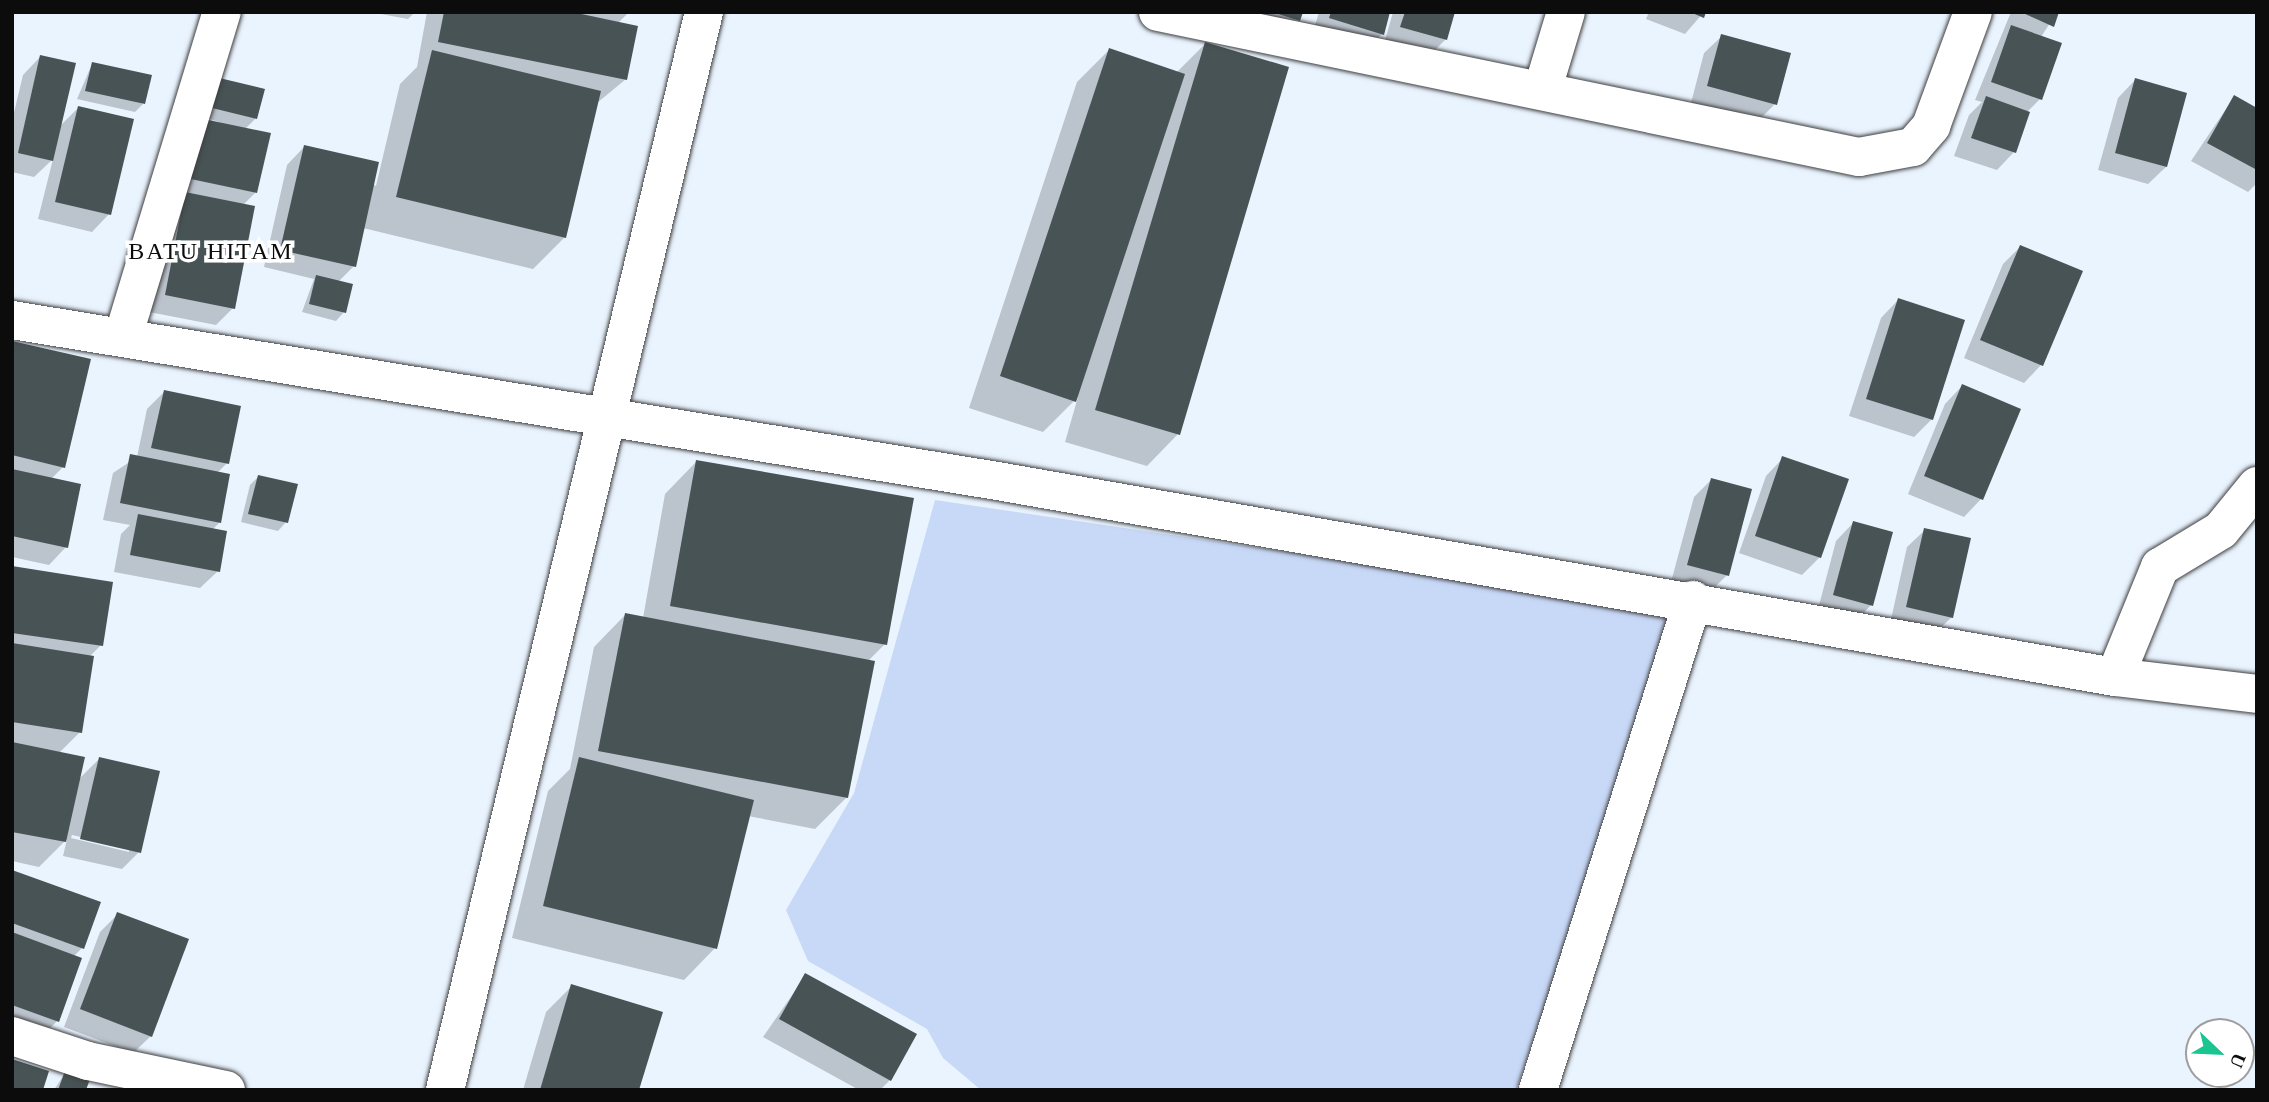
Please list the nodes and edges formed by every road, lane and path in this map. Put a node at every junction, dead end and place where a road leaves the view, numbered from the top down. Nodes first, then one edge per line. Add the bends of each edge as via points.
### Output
1 (222, 12) edge
2 (704, 12) edge
3 (1158, 12) edge
4 (1566, 12) edge
5 (1973, 12) edge
6 (1235, 19) edge
7 (1543, 88) junction
8 (12, 320) edge
9 (123, 337) junction
10 (609, 417) junction
11 (2257, 485) edge
12 (1693, 600) junction
13 (2115, 677) junction
14 (2257, 694) edge
15 (12, 1036) edge
16 (226, 1090) edge
17 (445, 1090) edge
18 (1538, 1090) edge

1 - 9 street
2 - 10 street
3 - 6 street
4 - 7 street
5 - 7 street via 1931,125 1913,147 1886,157 1859,157
6 - 7 street
8 - 9 street
9 - 10 street
10 - 12 street
10 - 17 street
11 - 13 street via 2221,530 2160,567
12 - 13 street
12 - 18 street
13 - 14 street
15 - 16 street via 88,1061

